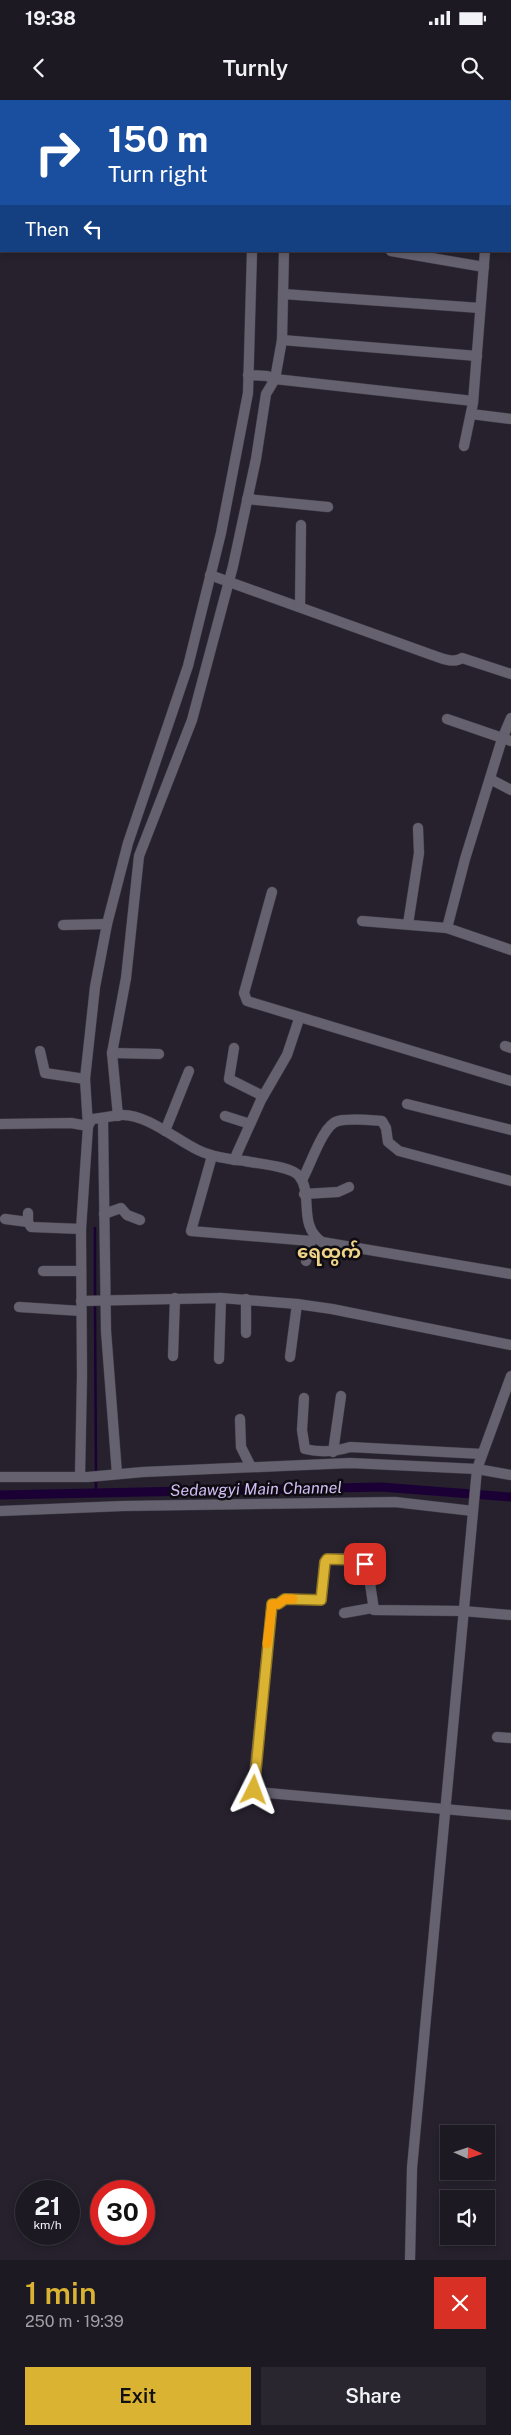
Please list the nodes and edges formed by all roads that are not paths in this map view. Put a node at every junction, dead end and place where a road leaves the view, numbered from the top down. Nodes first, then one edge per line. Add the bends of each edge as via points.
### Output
1 (252, 252) edge
2 (284, 252) edge
3 (397, 252) edge
4 (485, 252) edge
5 (484, 267) junction
6 (283, 294) junction
7 (480, 308) junction
8 (282, 340) junction
9 (477, 356) junction
10 (251, 375) junction
11 (271, 377) junction
12 (472, 401) junction
13 (471, 414) junction
14 (511, 419) edge
15 (464, 446) dead end
16 (247, 499) junction
17 (328, 507) dead end
18 (301, 525) dead end
19 (210, 575) junction
20 (229, 581) junction
21 (300, 607) junction
22 (511, 674) edge
23 (511, 718) edge
24 (447, 719) dead end
25 (507, 740) edge
26 (162, 744) junction
27 (178, 754) junction
28 (490, 779) junction
29 (511, 790) edge
30 (418, 828) dead end
31 (272, 892) dead end
32 (362, 921) dead end
33 (107, 924) junction
34 (408, 924) junction
35 (63, 925) dead end
36 (447, 928) junction
37 (511, 950) edge
38 (299, 1019) junction
39 (234, 1048) dead end
40 (40, 1051) dead end
41 (112, 1053) junction
42 (159, 1054) dead end
43 (188, 1071) dead end
44 (85, 1079) junction
45 (511, 1081) edge
46 (263, 1096) junction
47 (407, 1104) dead end
48 (118, 1116) junction
49 (224, 1116) dead end
50 (96, 1120) junction
51 (0, 1124) edge
52 (250, 1124) junction
53 (511, 1130) edge
54 (165, 1131) junction
55 (212, 1156) junction
56 (234, 1160) junction
57 (319, 1166) dead end
58 (304, 1178) junction
59 (511, 1181) edge
60 (349, 1187) dead end
61 (304, 1194) junction
62 (104, 1214) junction
63 (5, 1219) dead end
64 (140, 1220) dead end
65 (81, 1228) junction
66 (313, 1239) junction
67 (306, 1261) dead end
68 (43, 1271) dead end
69 (81, 1272) junction
70 (511, 1274) edge
71 (176, 1298) junction
72 (221, 1298) junction
73 (246, 1299) junction
74 (103, 1300) junction
75 (82, 1304) junction
76 (297, 1304) junction
77 (19, 1307) dead end
78 (246, 1333) dead end
79 (511, 1345) edge
80 (173, 1356) dead end
81 (290, 1357) dead end
82 (219, 1359) dead end
83 (511, 1376) edge
84 (341, 1396) dead end
85 (304, 1398) dead end
86 (506, 1403) edge
87 (240, 1419) dead end
88 (350, 1447) junction
89 (334, 1452) junction
90 (482, 1454) junction
91 (350, 1464) junction
92 (251, 1467) junction
93 (117, 1474) junction
94 (476, 1474) junction
95 (511, 1475) edge
96 (0, 1477) edge
97 (84, 1477) junction
98 (473, 1508) junction
99 (0, 1512) edge
100 (372, 1608) junction
101 (463, 1611) junction
102 (344, 1613) dead end
103 (511, 1614) edge
104 (497, 1737) dead end
105 (511, 1738) edge
106 (446, 1808) junction
107 (511, 1814) edge
108 (410, 2260) edge

1 - 10 street
2 - 6 street
3 - 5 street
4 - 5 street
5 - 7 street
6 - 7 street
6 - 8 street
7 - 9 street
8 - 9 street
8 - 11 street
9 - 12 street
10 - 11 street
10 - 19 street
11 - 12 street
11 - 16 street
12 - 13 street
13 - 14 street
13 - 15 street
16 - 17 street
16 - 20 street
18 - 21 street
19 - 20 street
19 - 26 street via 188,666
20 - 21 street
20 - 27 street via 192,720
21 - 22 street via 432,656 458,661 462,658
23 - 25 street
24 - 25 street
25 - 28 street
26 - 27 street
26 - 33 street via 128,844
27 - 41 street via 139,856 126,978
28 - 29 street
28 - 36 street via 464,859
30 - 34 street via 419,853
31 - 38 street via 244,997 247,1002
32 - 34 street
33 - 35 street
33 - 44 street via 95,987
34 - 36 street
36 - 37 street
38 - 45 street
38 - 46 street via 287,1055
39 - 46 street via 229,1079
40 - 44 street via 45,1073
41 - 42 street
41 - 48 street
43 - 54 street
44 - 50 street
46 - 52 street
47 - 53 street
48 - 50 street
48 - 54 street via 134,1118
49 - 52 street
50 - 51 street
50 - 62 street
50 - 65 street
52 - 56 street
54 - 55 street
55 - 56 street
55 - 66 street via 191,1231
56 - 58 street via 289,1170
57 - 58 street
58 - 59 street via 321,1137 336,1121 376,1121 385,1123 388,1142 399,1151
58 - 61 street
60 - 61 street via 338,1192
61 - 66 street
62 - 64 street via 121,1208 127,1215
62 - 74 street
63 - 65 street via 28,1218 31,1227
65 - 69 street
66 - 67 street
66 - 70 street
68 - 69 street
69 - 75 street
71 - 72 street
71 - 74 street
71 - 80 street
72 - 73 street
72 - 82 street
73 - 76 street
73 - 78 street
74 - 75 street
74 - 93 street
75 - 77 street
75 - 97 street
76 - 79 street
76 - 81 street
83 - 86 street
84 - 89 street
85 - 89 street via 302,1430 305,1449
86 - 90 street
87 - 92 street via 241,1447
88 - 89 street
88 - 90 street
88 - 91 street
90 - 94 street
91 - 92 street
91 - 94 street
92 - 93 street
93 - 97 street
94 - 95 street
94 - 98 street
96 - 97 street
98 - 99 street via 394,1502 123,1506
98 - 101 street
100 - 101 street
100 - 102 street
100 - 106 street via 368,1570 358,1560 327,1559 321,1600 285,1599 272,1604 254,1790
101 - 103 street
101 - 106 street
104 - 105 street
106 - 107 street
106 - 108 street via 412,2168

